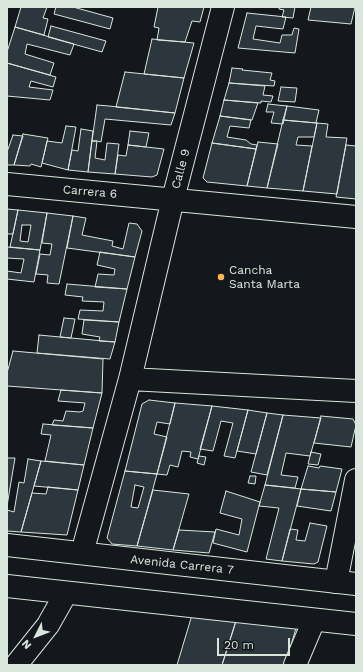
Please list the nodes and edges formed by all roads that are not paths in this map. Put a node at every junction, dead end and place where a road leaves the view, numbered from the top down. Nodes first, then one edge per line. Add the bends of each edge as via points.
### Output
1 (223, 7) edge
2 (7, 184) edge
3 (173, 199) junction
4 (356, 217) edge
5 (130, 379) junction
6 (356, 391) edge
7 (356, 480) edge
8 (7, 545) edge
9 (82, 553) junction
10 (346, 583) edge
11 (7, 586) edge
12 (66, 593) junction
13 (314, 620) junction
14 (356, 624) edge
15 (16, 665) edge
16 (295, 665) edge

1 - 3 street, Calle 9
2 - 3 street, Carrera 6
3 - 4 street, Calle 9
3 - 5 street
5 - 6 street
5 - 9 street
7 - 10 street
8 - 9 street, Avenida Carrera 7
9 - 10 street, Avenida Carrera 7
11 - 12 street
12 - 13 street
12 - 15 street via 48,625
13 - 14 street
13 - 16 street

